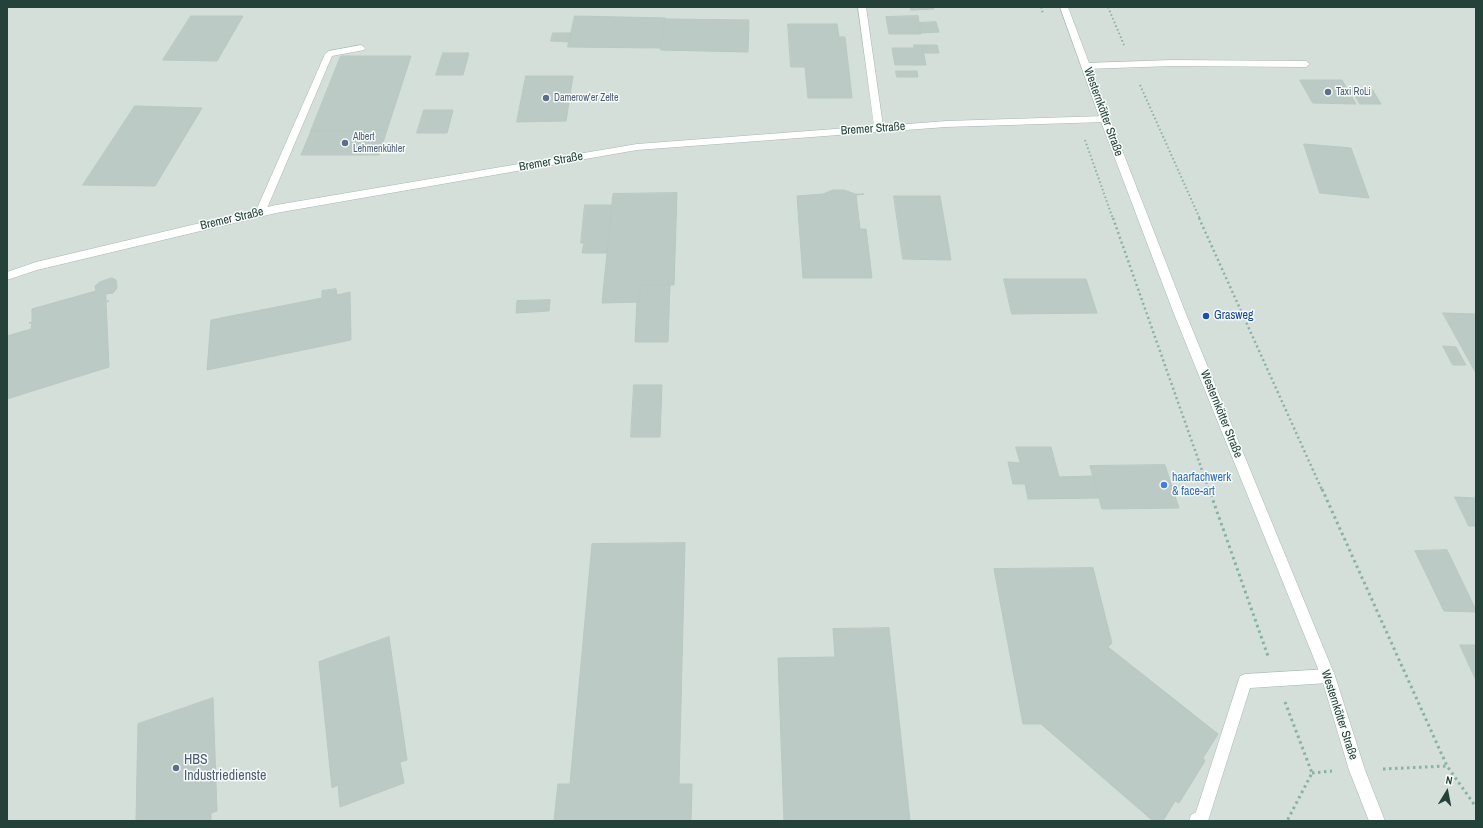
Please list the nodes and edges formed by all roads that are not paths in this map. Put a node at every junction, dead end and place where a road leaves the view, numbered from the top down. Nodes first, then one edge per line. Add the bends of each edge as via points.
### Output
1 (862, 7) edge
2 (1064, 7) edge
3 (361, 48) dead end
4 (1306, 64) dead end
5 (1086, 66) junction
6 (1105, 119) junction
7 (879, 129) junction
8 (260, 213) junction
9 (7, 276) edge
10 (1328, 676) junction
11 (1197, 821) edge
12 (1377, 821) edge

1 - 7 street
2 - 5 street, Westernkötter Straße
3 - 8 street via 329,54
4 - 5 street via 1172,63
5 - 6 street, Westernkötter Straße
6 - 7 street, Bremer Straße via 946,124
6 - 10 street, Westernkötter Straße via 1180,314
7 - 8 street, Bremer Straße via 637,147
8 - 9 street, Bremer Straße via 36,266
10 - 11 street via 1245,681 1202,817
10 - 12 street, Westernkötter Straße via 1357,770

